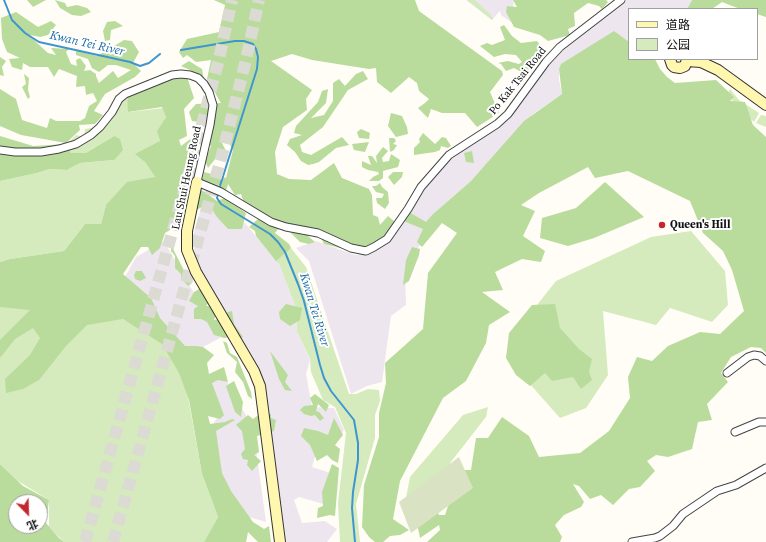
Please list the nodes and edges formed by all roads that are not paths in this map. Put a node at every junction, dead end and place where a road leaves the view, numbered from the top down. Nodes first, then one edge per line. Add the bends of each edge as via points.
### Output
1 (621, 0) edge
2 (670, 60) edge
3 (687, 60) edge
4 (766, 105) edge
5 (0, 150) edge
6 (197, 182) junction
7 (766, 361) edge
8 (727, 373) dead end
9 (766, 422) edge
10 (735, 432) dead end
11 (766, 468) edge
12 (280, 542) edge
13 (632, 542) edge

1 - 6 street, Po Kak Tsai Road via 560,47 508,114 497,124 449,155 421,187 386,239 366,251 351,248 318,233 271,222 219,191
2 - 3 street via 672,65 683,68
3 - 4 street via 701,62 718,70
5 - 6 street, Lau Shui Heung Road via 36,152 76,144 100,127 125,94 172,75 188,75 196,77 204,84 212,105
6 - 12 street, Lau Shui Heung Road via 187,230 187,250 196,272 254,371 260,386
7 - 8 street via 754,355
9 - 10 street via 759,422
11 - 13 street via 736,485 717,491 683,514 660,536

